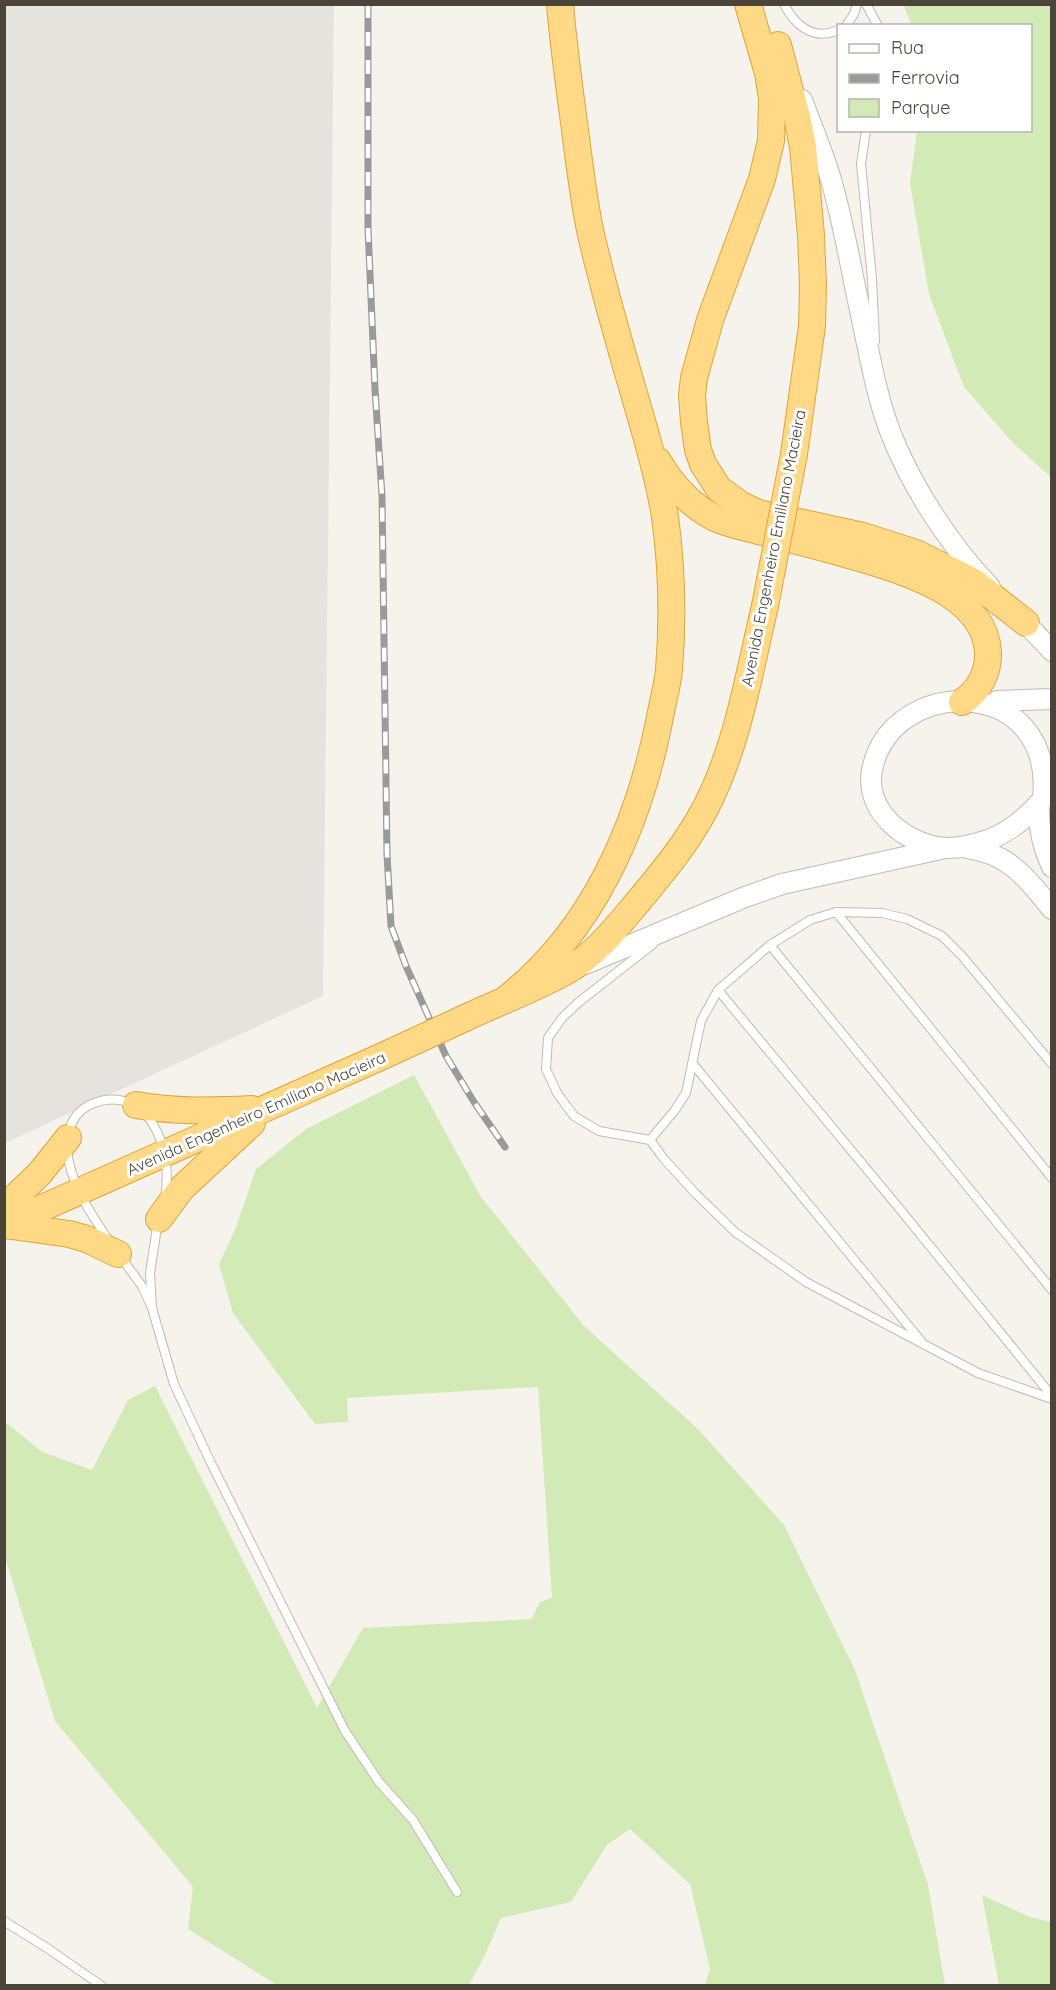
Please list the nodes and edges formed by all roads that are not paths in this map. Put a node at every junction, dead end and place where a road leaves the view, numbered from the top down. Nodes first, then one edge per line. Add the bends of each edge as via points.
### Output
1 (748, 4) edge
2 (763, 4) edge
3 (784, 4) edge
4 (857, 4) edge
5 (866, 4) edge
6 (559, 17) edge
7 (847, 24) edge
8 (877, 24) edge
9 (837, 30) edge
10 (777, 40) junction
11 (866, 132) edge
12 (877, 388) junction
13 (650, 448) junction
14 (1026, 623) junction
15 (1052, 643) edge
16 (1052, 651) edge
17 (1052, 699) edge
18 (962, 702) junction
19 (989, 702) junction
20 (1045, 798) edge
21 (954, 848) junction
22 (1052, 867) edge
23 (1052, 909) edge
24 (836, 912) junction
25 (671, 929) junction
26 (770, 945) junction
27 (565, 972) junction
28 (718, 990) junction
29 (506, 999) junction
30 (693, 1064) junction
31 (1052, 1064) edge
32 (136, 1105) junction
33 (267, 1108) junction
34 (68, 1138) junction
35 (650, 1140) junction
36 (164, 1154) junction
37 (1052, 1178) edge
38 (79, 1192) junction
39 (4, 1208) edge
40 (159, 1219) junction
41 (5, 1225) edge
42 (118, 1254) junction
43 (1052, 1290) edge
44 (152, 1308) junction
45 (923, 1344) junction
46 (1052, 1397) edge
47 (457, 1892) dead end
48 (4, 1921) edge
49 (102, 1986) edge

1 - 14 highway via 768,73 771,141 762,179 710,320 694,378 694,422 703,464 719,489 741,505 758,513 863,536 916,554 974,582
2 - 10 highway, Avenida Engenheiro Emiliano Macieira
3 - 9 lane via 800,27 823,34
4 - 7 lane
5 - 8 lane
6 - 13 highway, Avenida Engenheiro Emiliano Macieira via 589,224 603,287
10 - 12 street via 829,173
10 - 27 highway, Avenida Engenheiro Emiliano Macieira, bridge via 803,147 813,285 812,326 794,454 765,606 732,742 706,807 661,875 611,934
11 - 12 lane via 861,164
12 - 14 street via 902,461 938,521 987,584
13 - 18 highway via 680,493 717,519 887,566 959,601 984,633 988,653 983,678 975,693
13 - 29 highway, Avenida Engenheiro Emiliano Macieira via 671,571 668,672 653,751 635,813 585,913 550,958
14 - 15 street
14 - 16 street
17 - 19 street
18 - 19 street
18 - 21 street via 934,707 902,725 880,748 871,780 877,806 896,828 920,842
19 - 20 street via 1016,711 1043,740 1050,766
20 - 21 street via 1002,834
20 - 22 street via 1041,841
21 - 23 street via 985,850 1002,858
21 - 25 street via 782,884
24 - 26 lane via 810,920
24 - 31 lane via 882,913 907,919 942,936
24 - 37 lane
25 - 27 street
25 - 35 lane via 579,1002 548,1038 546,1069 574,1116 599,1131
26 - 28 lane
26 - 43 lane
27 - 29 highway, Avenida Engenheiro Emiliano Macieira
28 - 30 lane via 701,1021
28 - 46 lane
29 - 33 highway, Avenida Engenheiro Emiliano Macieira, bridge
30 - 35 lane via 686,1093
30 - 45 lane
32 - 33 highway via 204,1112
32 - 34 lane via 110,1098 96,1101 75,1119
32 - 36 lane via 155,1125
33 - 36 highway, Avenida Engenheiro Emiliano Macieira
33 - 40 highway via 181,1189
34 - 38 lane via 68,1160
34 - 39 highway
35 - 45 lane via 735,1232 806,1282
36 - 38 highway, Avenida Engenheiro Emiliano Macieira
36 - 40 lane via 167,1185
38 - 41 highway, Avenida Engenheiro Emiliano Macieira
38 - 42 lane
40 - 44 lane via 150,1273
41 - 42 highway via 69,1233
42 - 44 lane via 134,1273
44 - 47 lane via 174,1384 345,1731 379,1782 413,1820
45 - 46 lane via 978,1372
48 - 49 lane

